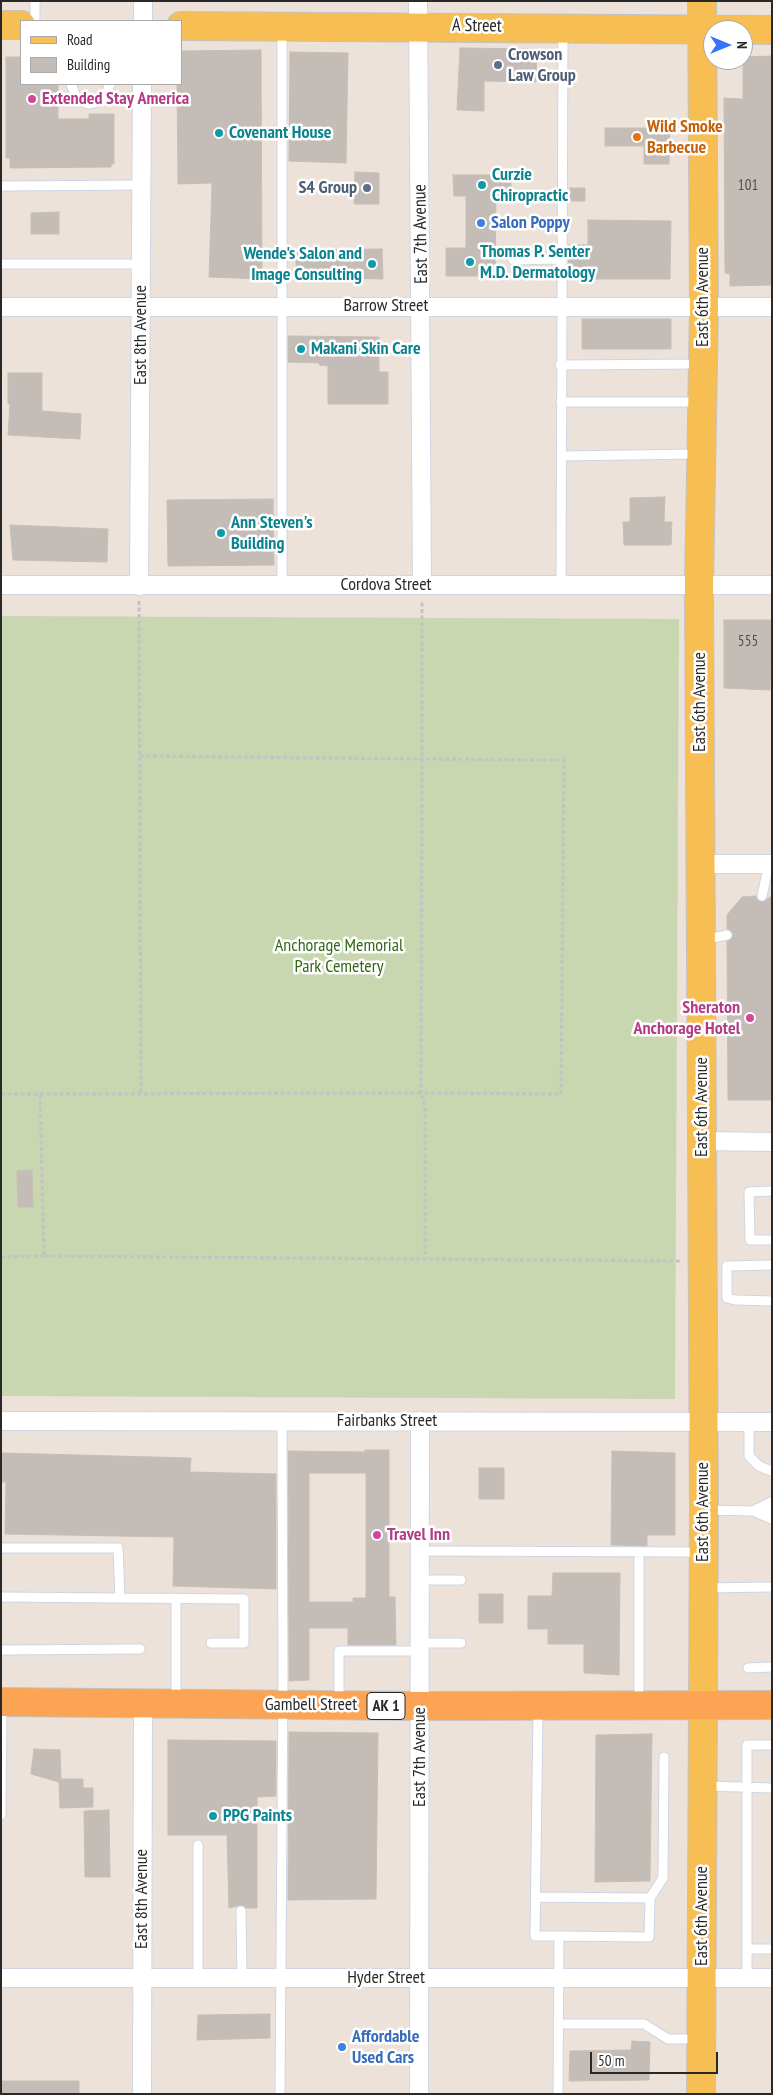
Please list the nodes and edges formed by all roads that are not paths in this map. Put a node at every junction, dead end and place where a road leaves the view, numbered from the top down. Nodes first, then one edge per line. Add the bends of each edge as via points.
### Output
1 (35, 1) edge
2 (702, 1) edge
3 (143, 2) edge
4 (418, 10) edge
5 (35, 20) edge
6 (143, 20) edge
7 (1, 25) edge
8 (20, 25) edge
9 (182, 26) edge
10 (282, 26) junction
11 (563, 28) junction
12 (702, 29) junction
13 (772, 30) edge
14 (71, 85) edge
15 (110, 85) edge
16 (142, 85) edge
17 (142, 185) junction
18 (1, 186) edge
19 (561, 259) junction
20 (513, 260) dead end
21 (1, 264) edge
22 (141, 264) junction
23 (141, 306) junction
24 (283, 306) junction
25 (422, 306) junction
26 (1, 307) edge
27 (561, 307) junction
28 (704, 307) junction
29 (772, 307) edge
30 (560, 364) junction
31 (703, 364) junction
32 (561, 402) junction
33 (702, 402) junction
34 (701, 454) junction
35 (561, 456) junction
36 (1, 585) edge
37 (282, 585) junction
38 (422, 585) junction
39 (561, 585) junction
40 (699, 585) junction
41 (772, 585) edge
42 (139, 586) junction
43 (701, 864) junction
44 (770, 864) edge
45 (762, 896) dead end
46 (727, 935) dead end
47 (701, 940) junction
48 (702, 1141) junction
49 (772, 1142) edge
50 (772, 1191) edge
51 (772, 1240) edge
52 (772, 1265) edge
53 (772, 1301) edge
54 (1, 1420) edge
55 (282, 1421) junction
56 (420, 1421) junction
57 (704, 1421) junction
58 (749, 1422) junction
59 (772, 1422) edge
60 (771, 1471) edge
61 (771, 1502) edge
62 (704, 1510) junction
63 (771, 1510) edge
64 (753, 1511) junction
65 (771, 1519) edge
66 (1, 1548) edge
67 (420, 1551) junction
68 (640, 1552) junction
69 (703, 1552) junction
70 (420, 1580) junction
71 (461, 1580) dead end
72 (772, 1587) edge
73 (703, 1588) junction
74 (1, 1597) edge
75 (120, 1598) junction
76 (176, 1598) junction
77 (211, 1643) dead end
78 (461, 1644) dead end
79 (420, 1647) junction
80 (140, 1649) dead end
81 (1, 1650) edge
82 (772, 1667) edge
83 (748, 1668) dead end
84 (2, 1702) edge
85 (142, 1704) junction
86 (176, 1704) junction
87 (282, 1705) junction
88 (339, 1705) junction
89 (772, 1705) edge
90 (420, 1706) junction
91 (538, 1706) junction
92 (639, 1706) junction
93 (703, 1706) junction
94 (772, 1745) edge
95 (664, 1757) dead end
96 (703, 1786) junction
97 (748, 1787) junction
98 (772, 1788) edge
99 (1, 1815) edge
100 (198, 1845) dead end
101 (536, 1897) junction
102 (650, 1898) junction
103 (241, 1912) dead end
104 (559, 1936) junction
105 (747, 1949) junction
106 (772, 1950) edge
107 (1, 1978) edge
108 (142, 1978) junction
109 (198, 1978) junction
110 (242, 1978) junction
111 (280, 1978) junction
112 (420, 1978) junction
113 (559, 1978) junction
114 (701, 1978) junction
115 (747, 1978) junction
116 (772, 1978) edge
117 (558, 2024) junction
118 (701, 2039) junction
119 (142, 2094) edge
120 (280, 2094) edge
121 (419, 2094) edge
122 (558, 2094) edge
123 (701, 2094) edge

1 - 5 lane
2 - 12 main road, East 6th Avenue
3 - 6 street
4 - 10 main road, A Street
4 - 11 main road, A Street
4 - 25 street, East 7th Avenue
7 - 8 main road
9 - 10 main road, A Street
10 - 24 lane
11 - 12 main road, A Street
11 - 19 lane
12 - 13 main road, A Street
12 - 28 main road, East 6th Avenue
14 - 15 lane via 77,99 88,104 104,98
16 - 17 street, East 8th Avenue
17 - 18 lane
17 - 22 street, East 8th Avenue
19 - 20 lane
19 - 27 lane
21 - 22 lane
22 - 23 street, East 8th Avenue
23 - 24 street, Barrow Street
23 - 26 street, Barrow Street
23 - 42 street, East 8th Avenue
24 - 25 street, Barrow Street
24 - 37 lane
25 - 27 street, Barrow Street
25 - 38 street, East 7th Avenue
27 - 28 street, Barrow Street
27 - 30 lane
28 - 29 street, Barrow Street
28 - 31 main road, East 6th Avenue
30 - 31 lane
30 - 32 lane
31 - 33 main road, East 6th Avenue
32 - 33 lane
32 - 35 lane
33 - 34 main road, East 6th Avenue
34 - 35 lane
34 - 40 main road, East 6th Avenue
35 - 39 lane
36 - 42 street, Cordova Street
37 - 38 street, Cordova Street
37 - 42 street, Cordova Street
38 - 39 street, Cordova Street
39 - 40 street, Cordova Street
40 - 41 street, Cordova Street
40 - 43 main road, East 6th Avenue
43 - 44 street
43 - 47 main road, East 6th Avenue
44 - 45 lane
46 - 47 lane
47 - 48 main road, East 6th Avenue
48 - 49 street
48 - 57 main road, East 6th Avenue
50 - 51 lane via 749,1192 750,1240
52 - 53 lane via 727,1266 727,1298
54 - 55 street, Fairbanks Street
55 - 56 street, Fairbanks Street
55 - 87 lane
56 - 57 street, Fairbanks Street
56 - 67 street, East 7th Avenue
57 - 58 street, Fairbanks Street
57 - 62 main road, East 6th Avenue
58 - 59 street, Fairbanks Street
58 - 60 lane via 749,1456 759,1466
61 - 64 lane
62 - 64 lane
62 - 69 main road, East 6th Avenue
63 - 64 lane
64 - 65 lane
66 - 75 lane via 118,1548
67 - 68 lane
67 - 70 street, East 7th Avenue
68 - 69 lane
68 - 92 lane
69 - 73 main road, East 6th Avenue
70 - 71 lane
70 - 79 street, East 7th Avenue
72 - 73 lane
73 - 93 main road, East 6th Avenue
74 - 75 lane
75 - 76 lane
76 - 77 lane via 244,1599 244,1643
76 - 86 lane
78 - 79 lane
79 - 88 lane via 339,1651
79 - 90 street, East 7th Avenue
80 - 81 lane
82 - 83 lane
84 - 85 highway, Gambell Street / AK 1
84 - 99 lane
85 - 86 highway, Gambell Street / AK 1
85 - 108 street, East 8th Avenue
86 - 87 highway, Gambell Street / AK 1
87 - 88 highway, Gambell Street / AK 1
87 - 111 lane
88 - 90 highway, Gambell Street / AK 1
89 - 93 highway, Gambell Street / AK 1
90 - 91 highway, Gambell Street / AK 1
90 - 112 street, East 7th Avenue
91 - 92 highway, Gambell Street / AK 1
91 - 101 lane
92 - 93 highway, Gambell Street / AK 1
93 - 96 main road, East 6th Avenue
94 - 97 lane via 748,1744
95 - 102 lane via 663,1878
96 - 97 lane
96 - 114 main road, East 6th Avenue
97 - 98 lane
97 - 105 lane
100 - 109 lane
101 - 102 lane
101 - 104 lane via 535,1936
102 - 104 lane via 649,1937
103 - 110 lane
104 - 113 lane
105 - 106 lane
105 - 115 lane
107 - 108 street, Hyder Street
108 - 109 street, Hyder Street
108 - 119 street, East 8th Avenue
109 - 110 street, Hyder Street
110 - 111 street, Hyder Street
111 - 112 street, Hyder Street
111 - 120 lane
112 - 113 street, Hyder Street
112 - 121 street, East 7th Avenue
113 - 114 street, Hyder Street
113 - 117 lane
114 - 115 street, Hyder Street
114 - 118 main road, East 6th Avenue
115 - 116 street, Hyder Street
117 - 118 lane via 644,2024 668,2039
117 - 122 lane
118 - 123 main road, East 6th Avenue

